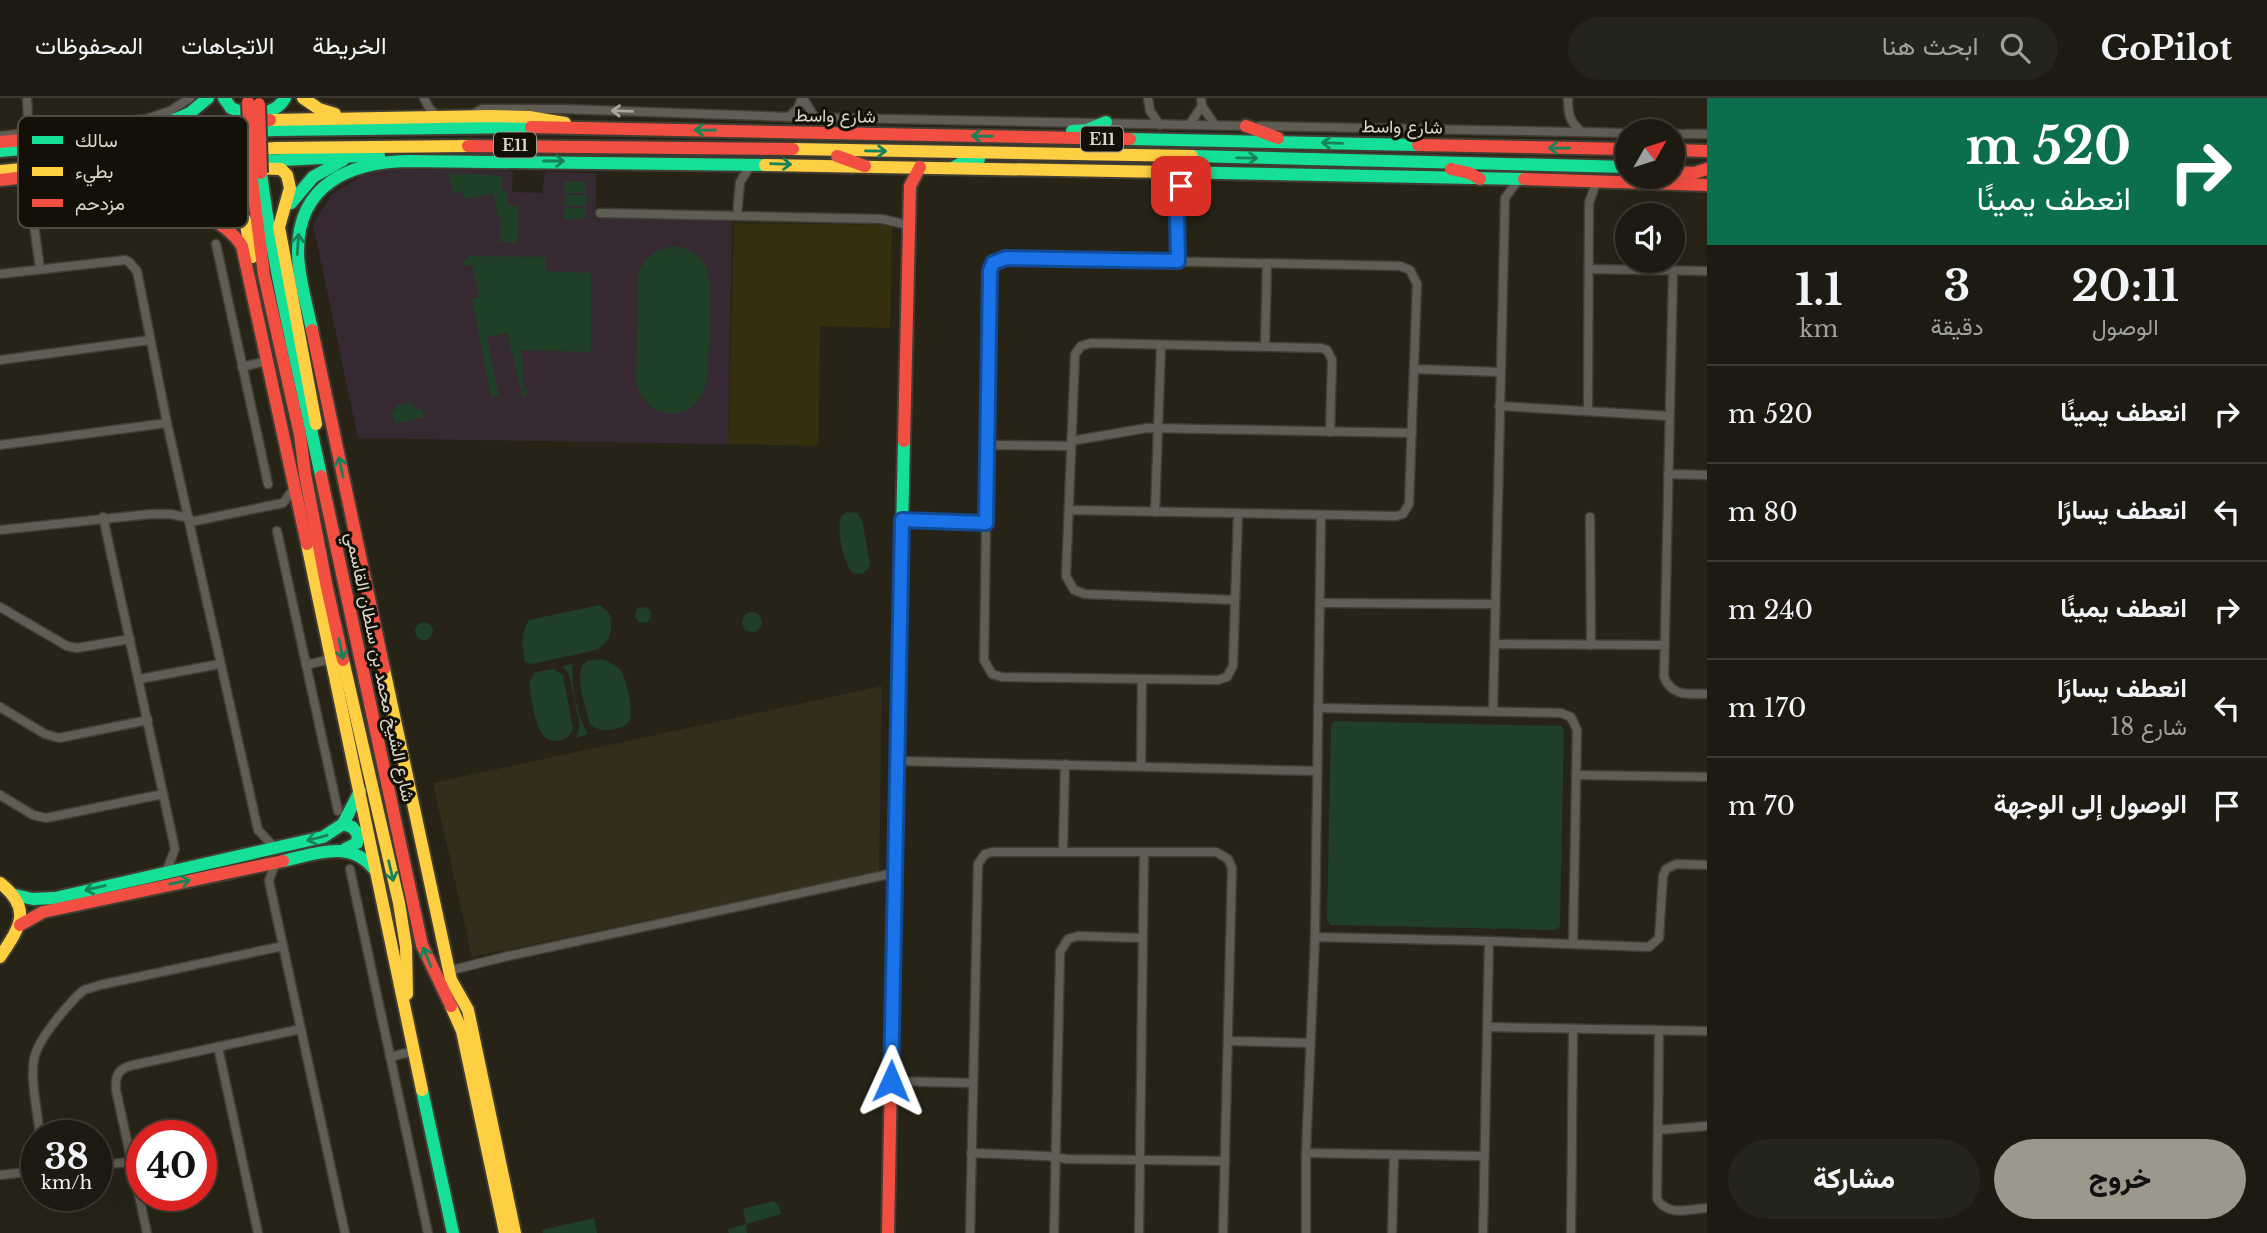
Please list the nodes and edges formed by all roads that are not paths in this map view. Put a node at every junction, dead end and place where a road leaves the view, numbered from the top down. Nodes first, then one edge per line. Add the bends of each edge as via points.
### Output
1 (27, 98) edge
2 (190, 98) edge
3 (208, 98) edge
4 (225, 98) edge
5 (285, 98) edge
6 (303, 98) edge
7 (424, 98) edge
8 (802, 98) edge
9 (1568, 98) edge
10 (254, 100) edge
11 (1148, 102) edge
12 (1202, 102) edge
13 (29, 113) junction
14 (1568, 113) junction
15 (28, 116) edge
16 (31, 116) edge
17 (157, 116) edge
18 (183, 116) edge
19 (363, 117) junction
20 (415, 117) junction
21 (439, 117) junction
22 (468, 117) junction
23 (789, 117) junction
24 (815, 117) junction
25 (1106, 122) junction
26 (248, 123) edge
27 (1135, 125) junction
28 (1160, 125) junction
29 (1189, 125) junction
30 (1215, 125) junction
31 (1246, 126) junction
32 (577, 127) junction
33 (248, 131) edge
34 (1555, 131) junction
35 (1582, 132) junction
36 (1615, 133) edge
37 (18, 134) edge
38 (1685, 134) edge
39 (1707, 134) edge
40 (0, 136) edge
41 (1026, 137) junction
42 (18, 140) edge
43 (0, 142) edge
44 (1293, 142) junction
45 (508, 145) junction
46 (18, 149) edge
47 (1615, 149) edge
48 (248, 150) edge
49 (821, 150) junction
50 (1685, 150) edge
51 (0, 151) edge
52 (1707, 151) edge
53 (1032, 152) junction
54 (356, 156) junction
55 (410, 158) junction
56 (248, 162) edge
57 (727, 162) junction
58 (1401, 162) junction
59 (752, 163) junction
60 (865, 166) junction
61 (898, 166) junction
62 (920, 167) junction
63 (1615, 167) edge
64 (952, 168) junction
65 (1707, 169) edge
66 (248, 170) edge
67 (1166, 172) junction
68 (1685, 172) edge
69 (256, 173) junction
70 (1193, 173) junction
71 (1486, 178) junction
72 (1519, 179) junction
73 (1597, 180) junction
74 (1615, 180) edge
75 (740, 182) junction
76 (1685, 183) edge
77 (1707, 185) edge
78 (910, 186) junction
79 (1179, 190) junction
80 (1505, 198) junction
81 (600, 213) dead end
82 (737, 215) junction
83 (908, 225) junction
84 (34, 228) edge
85 (225, 228) edge
86 (243, 228) edge
87 (247, 228) edge
88 (281, 237) junction
89 (215, 244) dead end
90 (250, 246) junction
91 (1178, 261) junction
92 (1267, 263) junction
93 (1589, 269) junction
94 (40, 270) junction
95 (1615, 270) edge
96 (1685, 271) edge
97 (1707, 271) edge
98 (1672, 273) edge
99 (0, 274) edge
100 (287, 276) junction
101 (303, 288) junction
102 (150, 340) junction
103 (1161, 345) junction
104 (272, 346) junction
105 (1265, 346) junction
106 (0, 360) edge
107 (267, 361) junction
108 (242, 367) junction
109 (1414, 369) junction
110 (1500, 372) junction
111 (1499, 406) junction
112 (1588, 411) junction
113 (1669, 416) junction
114 (167, 423) junction
115 (1157, 428) junction
116 (1330, 432) junction
117 (1412, 433) junction
118 (1071, 443) junction
119 (0, 445) edge
120 (987, 445) junction
121 (320, 469) junction
122 (305, 474) junction
123 (1668, 474) junction
124 (1707, 475) edge
125 (268, 484) dead end
126 (295, 487) junction
127 (277, 505) junction
128 (1069, 510) junction
129 (1154, 512) junction
130 (1238, 513) junction
131 (1321, 515) junction
132 (103, 517) junction
133 (302, 517) junction
134 (1590, 517) dead end
135 (190, 520) junction
136 (902, 520) junction
137 (986, 523) junction
138 (0, 530) edge
139 (277, 531) dead end
140 (354, 534) junction
141 (344, 585) junction
142 (1235, 600) junction
143 (1320, 603) junction
144 (1496, 604) junction
145 (0, 607) edge
146 (130, 639) junction
147 (1495, 644) junction
148 (1591, 645) junction
149 (1665, 645) junction
150 (331, 659) junction
151 (220, 664) junction
152 (306, 665) junction
153 (140, 679) junction
154 (1142, 679) junction
155 (349, 685) junction
156 (1707, 694) edge
157 (0, 707) edge
158 (1318, 708) junction
159 (1493, 711) junction
160 (148, 720) junction
161 (346, 722) junction
162 (898, 761) junction
163 (1065, 764) junction
164 (1141, 766) junction
165 (1317, 771) junction
166 (1576, 775) junction
167 (1707, 778) edge
168 (360, 790) junction
169 (163, 794) junction
170 (0, 795) edge
171 (338, 811) dead end
172 (343, 824) junction
173 (258, 830) junction
174 (275, 848) junction
175 (175, 849) junction
176 (345, 849) junction
177 (1063, 852) junction
178 (1144, 852) junction
179 (251, 860) junction
180 (282, 860) junction
181 (194, 865) junction
182 (1707, 865) edge
183 (350, 869) dead end
184 (375, 870) junction
185 (166, 872) junction
186 (894, 873) junction
187 (406, 875) junction
188 (269, 881) junction
189 (429, 881) junction
190 (0, 883) edge
191 (15, 895) junction
192 (411, 898) junction
193 (55, 903) junction
194 (20, 925) junction
195 (1315, 937) junction
196 (1143, 938) junction
197 (1489, 941) junction
198 (1573, 944) junction
199 (283, 946) junction
200 (0, 957) edge
201 (448, 971) junction
202 (1488, 1027) junction
203 (301, 1029) junction
204 (1573, 1030) junction
205 (1659, 1031) junction
206 (1707, 1031) edge
207 (1228, 1041) junction
208 (1310, 1043) junction
209 (218, 1047) junction
210 (414, 1051) junction
211 (390, 1056) junction
212 (891, 1081) junction
213 (973, 1083) junction
214 (38, 1120) edge
215 (1707, 1126) edge
216 (1658, 1130) junction
217 (126, 1135) edge
218 (971, 1153) junction
219 (1306, 1153) junction
220 (1394, 1155) junction
221 (1485, 1156) junction
222 (1056, 1157) junction
223 (1140, 1161) junction
224 (1225, 1161) junction
225 (21, 1173) edge
226 (0, 1175) edge
227 (447, 1190) junction
228 (1707, 1208) edge
229 (143, 1211) edge
230 (148, 1233) edge
231 (258, 1233) edge
232 (345, 1233) edge
233 (428, 1233) edge
234 (453, 1233) edge
235 (460, 1233) edge
236 (505, 1233) edge
237 (516, 1233) edge
238 (888, 1233) edge
239 (970, 1233) edge
240 (1055, 1233) edge
241 (1139, 1233) edge
242 (1223, 1233) edge
243 (1306, 1233) edge
244 (1392, 1233) edge
245 (1483, 1233) edge
246 (1571, 1233) edge

1 - 13 street
2 - 17 street
3 - 18 main road
4 - 5 main road via 230,108 246,112 278,109
6 - 19 main road via 326,111
7 - 20 street
7 - 21 street
8 - 23 street
8 - 24 street
9 - 14 street
10 - 69 main road, شارع الشيخ محمد بن سلطان القاسمي, bridge
11 - 27 street
11 - 28 street
12 - 29 street
12 - 30 street
13 - 15 street
13 - 16 street
14 - 34 street
14 - 35 street
19 - 20 main road
19 - 26 main road
20 - 21 main road
21 - 22 main road
23 -> 22 street via 563,109 482,109
22 - 32 main road via 540,118
23 - 24 street
24 - 25 street
25 - 27 street
25 - 41 main road via 1082,131 1038,131
27 - 28 street
28 - 29 street
29 - 30 street
30 - 31 street
31 - 34 street
31 - 44 main road
32 - 33 main road, شارع واسط / E11
41 -> 32 main road, شارع واسط / E11
34 - 35 street
35 - 36 street
37 - 40 street
38 - 39 street
41 - 44 main road, شارع واسط / E11
42 - 43 main road
47 -> 44 main road, شارع واسط / E11
45 - 48 main road, شارع واسط / E11
45 - 49 main road, شارع واسط / E11
45 - 55 main road via 487,152
46 - 51 main road, شارع واسط / E11
49 -> 53 main road, شارع واسط / E11
49 - 60 main road
50 - 52 main road
53 -> 58 main road, شارع واسط / E11
53 - 64 main road via 1021,160 971,159
54 - 55 main road
54 - 56 main road
54 - 88 main road via 323,168 302,186 291,203
55 -> 57 main road
101 -> 55 main road via 298,236 304,216 321,190 355,167
57 - 59 main road
57 - 75 street
58 - 63 main road, شارع واسط / E11
58 - 71 main road
59 -> 60 main road
59 - 75 street
60 - 61 main road
61 - 62 main road
61 - 78 main road
62 - 64 main road
62 - 78 main road
64 - 67 main road
65 - 68 main road
66 - 88 main road via 274,168 289,177
67 - 70 main road
67 - 79 street
69 - 121 main road, شارع الشيخ محمد بن سلطان القاسمي
69 - 122 main road, شارع الشيخ محمد بن سلطان القاسمي via 264,275
70 - 71 main road
70 - 79 street
71 - 72 main road
71 - 80 street via 1499,185
72 - 73 main road
72 - 80 street
73 - 74 main road
73 - 93 street via 1589,203
75 - 82 street
76 - 77 main road
78 - 83 main road
79 - 91 street
80 - 110 street
81 - 82 street
82 - 83 street via 886,220
83 - 136 main road
84 - 94 street
85 - 107 main road via 244,253
86 - 90 main road
87 - 90 main road
88 - 100 main road
89 - 108 street
90 - 104 main road
91 - 92 street
91 - 120 street via 1006,258 993,263
92 - 105 street
92 - 109 street via 1400,266 1410,270 1417,284
93 - 95 street
93 - 112 street
94 - 99 street
94 - 102 street via 130,262 139,276
96 - 97 street
98 - 113 street
100 - 101 main road
100 - 121 main road via 313,405
140 -> 101 main road
102 - 106 street
102 - 114 street
103 - 105 street
103 - 115 street
103 - 118 street via 1091,343 1077,350
104 - 107 main road
104 - 122 main road
105 - 116 street via 1321,348 1330,353
107 - 108 street
107 - 126 main road
108 - 125 street
109 - 110 street
109 - 117 street
110 - 111 street
111 - 112 street
111 - 144 street
112 - 113 street
113 - 123 street
114 - 119 street
114 - 135 street
115 - 116 street
115 - 118 street
115 - 129 street
116 - 117 street
117 - 131 street via 1409,504 1403,514
118 - 120 street
118 - 128 street
120 - 137 street
121 - 141 main road, شارع الشيخ محمد بن سلطان القاسمي
122 -> 155 main road, شارع الشيخ محمد بن سلطان القاسمي
123 - 124 street
123 - 149 street
126 - 127 street
126 - 133 main road
127 - 133 street
127 - 135 street
128 - 129 street
128 - 142 street via 1066,576 1074,590
129 - 130 street
130 - 131 street
130 - 142 street
131 - 143 street
132 - 135 street via 161,513
132 - 138 street
132 - 146 street
133 - 150 main road
134 - 148 street
135 - 151 street
136 - 137 street
136 - 162 main road
137 - 154 street via 984,660 988,670 1002,677
139 - 152 street
140 - 141 main road
140 - 189 main road
141 - 187 main road, شارع الشيخ محمد بن سلطان القاسمي
142 - 154 street via 1233,666 1227,677
143 - 144 street
143 - 158 street
144 - 147 street
145 - 146 street via 67,646
146 - 153 street
147 - 148 street
147 - 159 street
148 - 149 street
149 - 156 street via 1668,685 1679,693
150 - 152 street
150 - 161 main road
151 - 153 street
151 - 173 street
152 - 171 street
153 - 160 street
154 - 164 street
155 - 161 main road
155 -> 227 main road, شارع الشيخ محمد بن سلطان القاسمي via 398,903 406,947 408,1002
157 - 160 street via 59,738
158 - 159 street
158 - 165 street
159 - 166 street via 1571,717 1577,730
160 - 169 street
161 - 168 main road
162 - 163 street
162 - 186 main road
163 - 164 street
163 - 177 street
164 - 165 street
165 - 195 street
166 - 167 street
166 - 198 street
168 - 172 main road
168 - 184 main road
169 - 170 street via 46,818
169 - 175 street
172 -> 174 main road via 327,835
172 - 176 main road via 358,834 356,843
173 - 174 street
173 - 179 street
174 - 179 main road
175 - 181 street
175 - 185 street
176 - 180 main road
176 - 184 main road
177 - 178 street
177 - 213 street via 992,852 979,860
178 - 196 street
178 - 207 street via 1216,852 1231,863
179 - 180 main road
179 - 181 main road
179 - 188 street
193 -> 179 main road
180 - 188 street
181 - 185 main road
182 - 198 street via 1676,864 1666,869 1660,934 1653,945
183 - 211 street
184 - 210 main road
185 -> 193 main road
186 - 201 street
186 - 212 main road
187 - 189 main road
187 - 192 main road, شارع الشيخ محمد بن سلطان القاسمي
188 - 199 street
189 - 192 main road
189 - 201 main road
190 - 191 main road
191 - 193 main road
191 - 194 main road via 21,909
236 -> 192 main road, شارع الشيخ محمد بن سلطان القاسمي via 462,1031 425,953
193 - 194 main road
194 - 200 main road
195 - 197 street
195 - 208 street
196 - 222 street via 1078,936 1062,947
196 - 223 street
197 - 198 street
197 - 202 street
199 - 203 street
199 - 214 street via 84,990 35,1056
201 - 237 main road via 468,1010
202 - 204 street
202 - 221 street
203 - 209 street
203 - 232 street
204 - 205 street
204 - 246 street
205 - 206 street
205 - 216 street
207 - 208 street
207 - 224 street
208 - 219 street
209 - 217 street via 118,1072 116,1090
209 - 231 street
210 - 211 street
210 - 227 main road
211 - 233 street
212 - 213 street
212 - 238 main road
213 - 218 street
215 - 216 street
216 - 228 street via 1656,1194 1660,1203 1673,1211
218 - 222 street
218 - 239 street
219 - 220 street
219 - 243 street
220 - 221 street
220 - 244 street
221 - 245 street
222 - 223 street
222 - 240 street
223 - 224 street
223 - 241 street
224 - 242 street
225 - 226 street
227 - 234 main road
227 - 235 main road, شارع الشيخ محمد بن سلطان القاسمي
229 - 230 street

